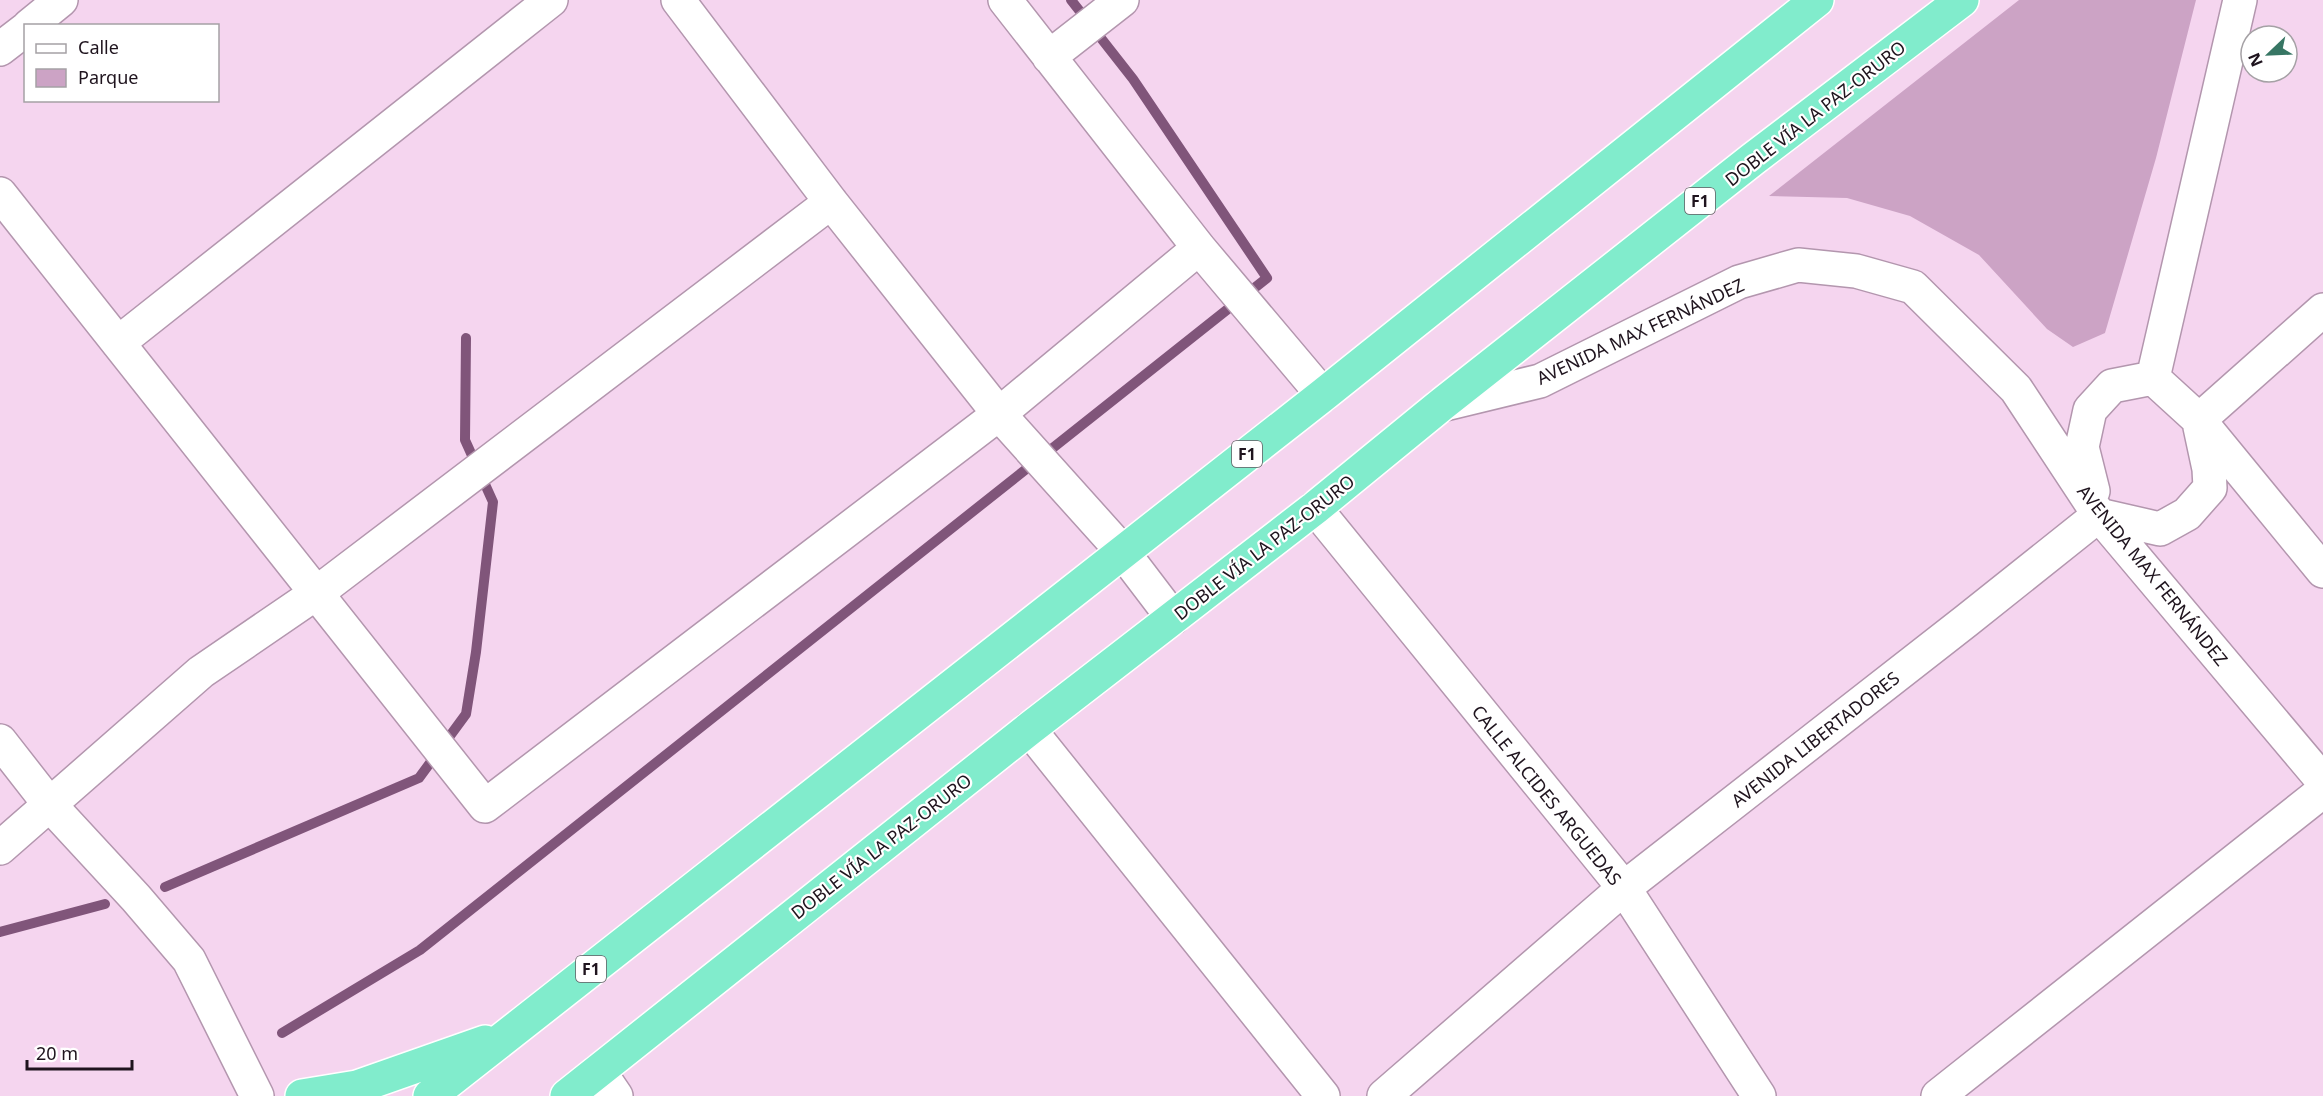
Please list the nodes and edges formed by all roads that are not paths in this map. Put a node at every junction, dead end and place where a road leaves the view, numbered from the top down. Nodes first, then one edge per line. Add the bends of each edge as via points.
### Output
1 (62, 0) edge
2 (551, 0) edge
3 (678, 0) edge
4 (1005, 0) edge
5 (1122, 0) edge
6 (1817, 0) edge
7 (1962, 0) edge
8 (2240, 0) edge
9 (32, 24) edge
10 (24, 31) edge
11 (0, 49) edge
12 (1049, 57) junction
13 (0, 194) edge
14 (831, 202) junction
15 (1199, 248) junction
16 (2323, 310) edge
17 (118, 343) junction
18 (2153, 378) junction
19 (1323, 395) junction
20 (1441, 405) junction
21 (999, 414) junction
22 (2199, 420) junction
23 (1315, 508) junction
24 (2099, 515) junction
25 (1122, 551) junction
26 (2323, 571) edge
27 (318, 592) junction
28 (1173, 618) junction
29 (1029, 729) junction
30 (0, 741) edge
31 (2323, 781) edge
32 (2323, 791) edge
33 (50, 805) junction
34 (0, 848) edge
35 (1624, 888) junction
36 (509, 1033) junction
37 (607, 1083) edge
38 (256, 1096) edge
39 (302, 1096) edge
40 (430, 1096) edge
41 (567, 1096) edge
42 (1323, 1096) edge
43 (1384, 1096) edge
44 (1759, 1096) edge
45 (1938, 1096) edge

1 - 9 street
2 - 17 street
3 - 14 street
4 - 12 street
5 - 12 street
6 - 19 highway, F1
7 - 20 highway, DOBLE VÍA LA PAZ-ORURO / F1
8 - 18 street
10 - 11 street
12 - 15 street
13 - 17 street
14 - 21 street
14 - 27 street
15 - 19 street
15 - 21 street
16 - 22 street
17 - 27 street
18 - 22 street
18 - 24 street via 2112,386 2090,410 2082,447
19 - 25 highway, F1
20 - 23 highway, DOBLE VÍA LA PAZ-ORURO / F1
20 - 24 street, AVENIDA MAX FERNÁNDEZ via 1540,381 1739,282 1798,265 1856,271 1913,287 2016,390
21 - 25 street
21 - 27 street via 485,806
22 - 24 street via 2210,469 2210,488 2187,514 2160,529
22 - 26 street
23 - 28 highway, DOBLE VÍA LA PAZ-ORURO / F1
23 - 35 street, CALLE ALCIDES ARGUEDAS
24 - 31 street, AVENIDA MAX FERNÁNDEZ
24 - 35 street, AVENIDA LIBERTADORES
25 - 28 street
25 - 36 highway, F1
27 - 33 street via 201,672
28 - 29 highway, DOBLE VÍA LA PAZ-ORURO / F1
29 - 37 highway, DOBLE VÍA LA PAZ-ORURO / F1
29 - 42 street
30 - 33 street
32 - 45 street
33 - 34 street
33 - 38 street via 189,960
35 - 43 street, AVENIDA LIBERTADORES
35 - 44 street, CALLE ALCIDES ARGUEDAS
36 - 39 highway via 357,1087
36 - 40 highway, F1
37 - 41 highway, DOBLE VÍA LA PAZ-ORURO / F1

